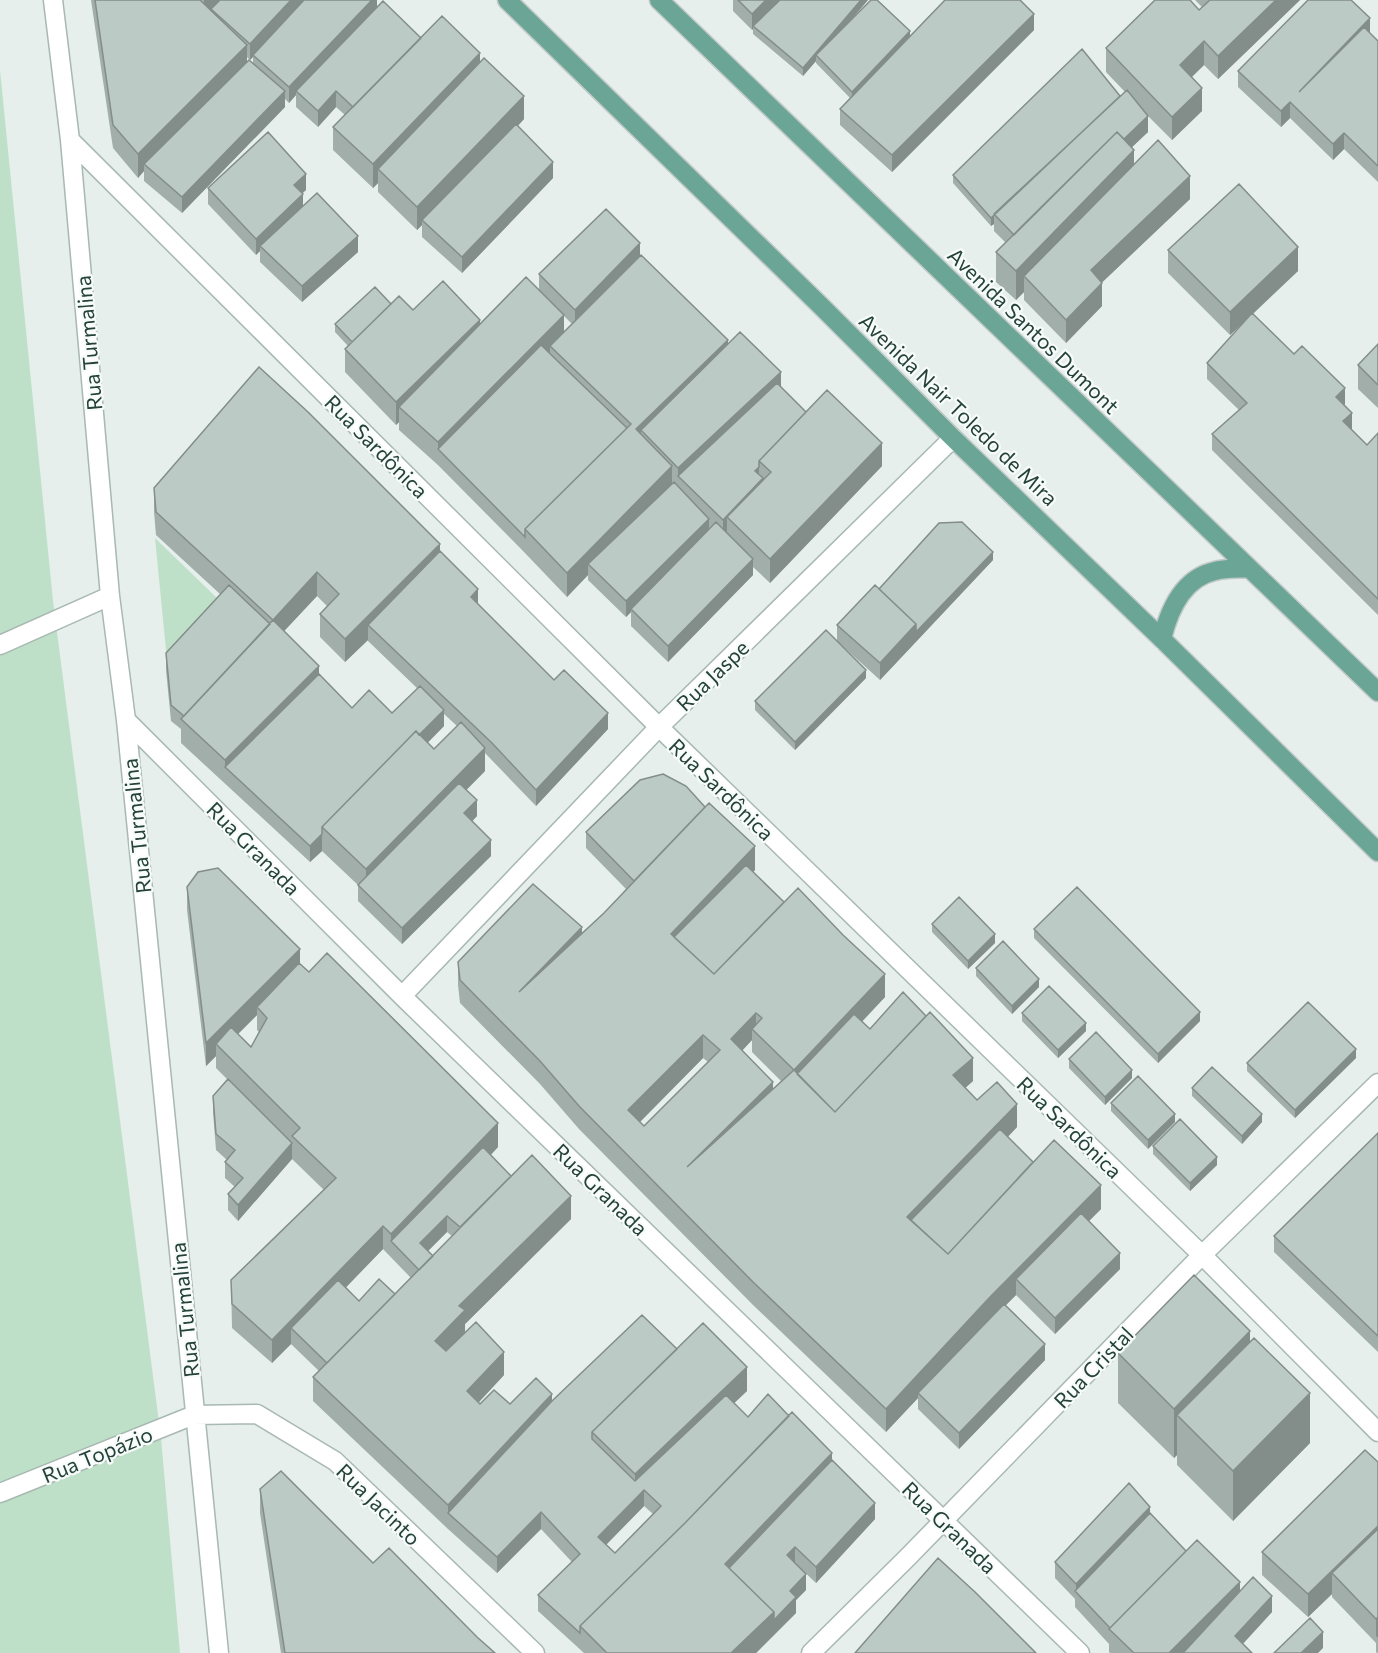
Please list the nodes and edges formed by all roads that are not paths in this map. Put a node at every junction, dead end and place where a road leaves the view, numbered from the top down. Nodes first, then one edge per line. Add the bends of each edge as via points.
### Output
1 (53, 0) edge
2 (507, 0) edge
3 (659, 0) edge
4 (70, 140) junction
5 (953, 438) junction
6 (1249, 568) junction
7 (111, 596) junction
8 (1162, 639) junction
9 (0, 645) edge
10 (1378, 692) edge
11 (126, 720) junction
12 (659, 727) junction
13 (1378, 852) edge
14 (402, 996) junction
15 (1378, 1083) edge
16 (1202, 1255) junction
17 (194, 1415) junction
18 (1378, 1431) edge
19 (0, 1493) edge
20 (944, 1520) junction
21 (219, 1653) edge
22 (535, 1653) edge
23 (811, 1653) edge
24 (1080, 1653) edge

1 - 4 street, Rua Turmalina
2 - 5 main road, Avenida Nair Toledo de Mira
3 - 6 main road, Avenida Santos Dumont
4 - 7 street, Rua Turmalina
4 - 12 street, Rua Sardônica
5 - 8 main road, Avenida Nair Toledo de Mira
5 - 12 street, Rua Jaspe
6 - 8 main road via 1214,571 1190,583 1167,616
6 - 10 main road, Avenida Santos Dumont
7 - 9 street
7 - 11 street, Rua Turmalina
8 - 13 main road, Avenida Nair Toledo de Mira
11 - 14 street, Rua Granada
11 - 17 street, Rua Turmalina
12 - 14 street, Rua Jaspe
12 - 16 street, Rua Sardônica
14 - 20 street, Rua Granada
15 - 16 street, Rua Cristal
16 - 18 street, Rua Sardônica
16 - 20 street, Rua Cristal
17 - 19 street, Rua Topázio
17 - 21 street, Rua Turmalina
17 - 22 street, Rua Jacinto via 257,1414 335,1461
20 - 23 street, Rua Cristal
20 - 24 street, Rua Granada

